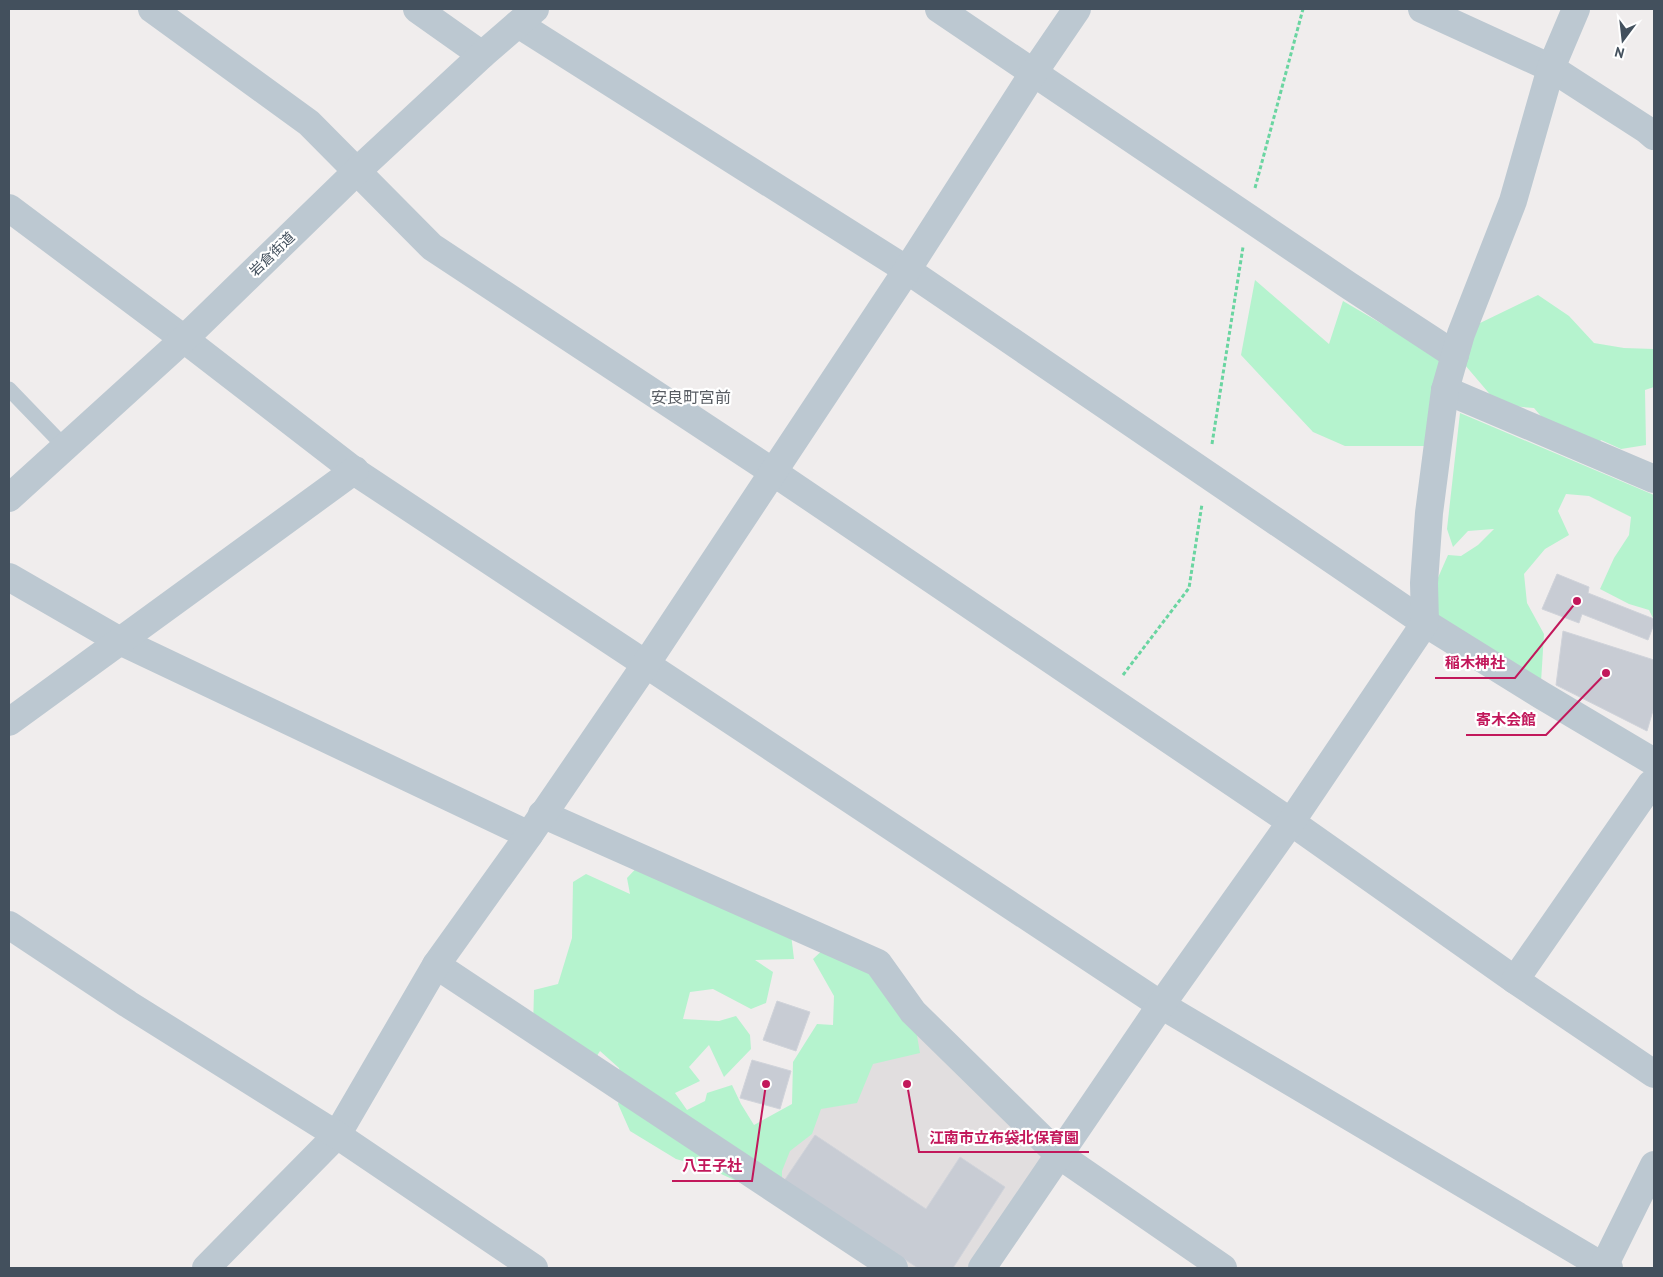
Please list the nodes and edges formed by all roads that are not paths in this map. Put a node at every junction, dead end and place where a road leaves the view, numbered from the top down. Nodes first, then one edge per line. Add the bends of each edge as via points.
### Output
1 (152, 9) edge
2 (417, 9) edge
3 (939, 9) edge
4 (1077, 9) edge
5 (1422, 9) edge
6 (1576, 9) edge
7 (526, 16) edge
8 (482, 55) junction
9 (1551, 68) junction
10 (1034, 72) junction
11 (1654, 136) edge
12 (356, 172) junction
13 (9, 208) edge
14 (907, 270) junction
15 (184, 339) junction
16 (1455, 355) junction
17 (9, 389) edge
18 (1445, 390) junction
19 (65, 447) junction
20 (354, 470) junction
21 (773, 472) junction
22 (1654, 479) edge
23 (9, 498) edge
24 (9, 577) edge
25 (1425, 623) junction
26 (120, 641) junction
27 (646, 664) junction
28 (9, 722) edge
29 (1653, 778) edge
30 (1291, 822) junction
31 (536, 824) junction
32 (9, 925) edge
33 (436, 966) junction
34 (1515, 980) junction
35 (1161, 1005) junction
36 (1654, 1074) edge
37 (337, 1135) junction
38 (1059, 1155) junction
39 (1654, 1165) edge
40 (222, 1263) edge
41 (534, 1268) edge
42 (894, 1268) edge
43 (982, 1268) edge
44 (1224, 1268) edge
45 (1605, 1268) edge

1 - 12 street via 309,124
2 - 8 street
3 - 10 street
4 - 10 street
5 - 9 street
6 - 9 street
7 - 8 street, 岩倉街道
7 - 14 street
8 - 12 street, 岩倉街道
9 - 11 street
9 - 16 street via 1513,201
10 - 14 street
10 - 16 street
12 - 15 street, 岩倉街道
12 - 21 street via 432,247
13 - 15 street
14 - 21 street
14 - 25 street
15 - 19 street, 岩倉街道
15 - 20 street
16 - 18 street
17 - 19 lane
18 - 22 street
18 - 25 street via 1429,513
19 - 23 street, 岩倉街道
20 - 26 street
20 - 27 street
21 - 27 street
21 - 30 street
24 - 26 street
25 - 29 street via 1541,695
25 - 30 street
26 - 28 street
26 - 31 street
27 - 31 street
27 - 35 street
29 - 34 street
30 - 34 street
30 - 35 street
31 - 33 street
31 - 38 street via 878,963 913,1012
32 - 37 street
33 - 37 street
33 - 42 street
34 - 36 street
35 - 38 street
35 - 45 street
37 - 40 street
37 - 41 street
38 - 43 street
38 - 44 street
39 - 45 street

